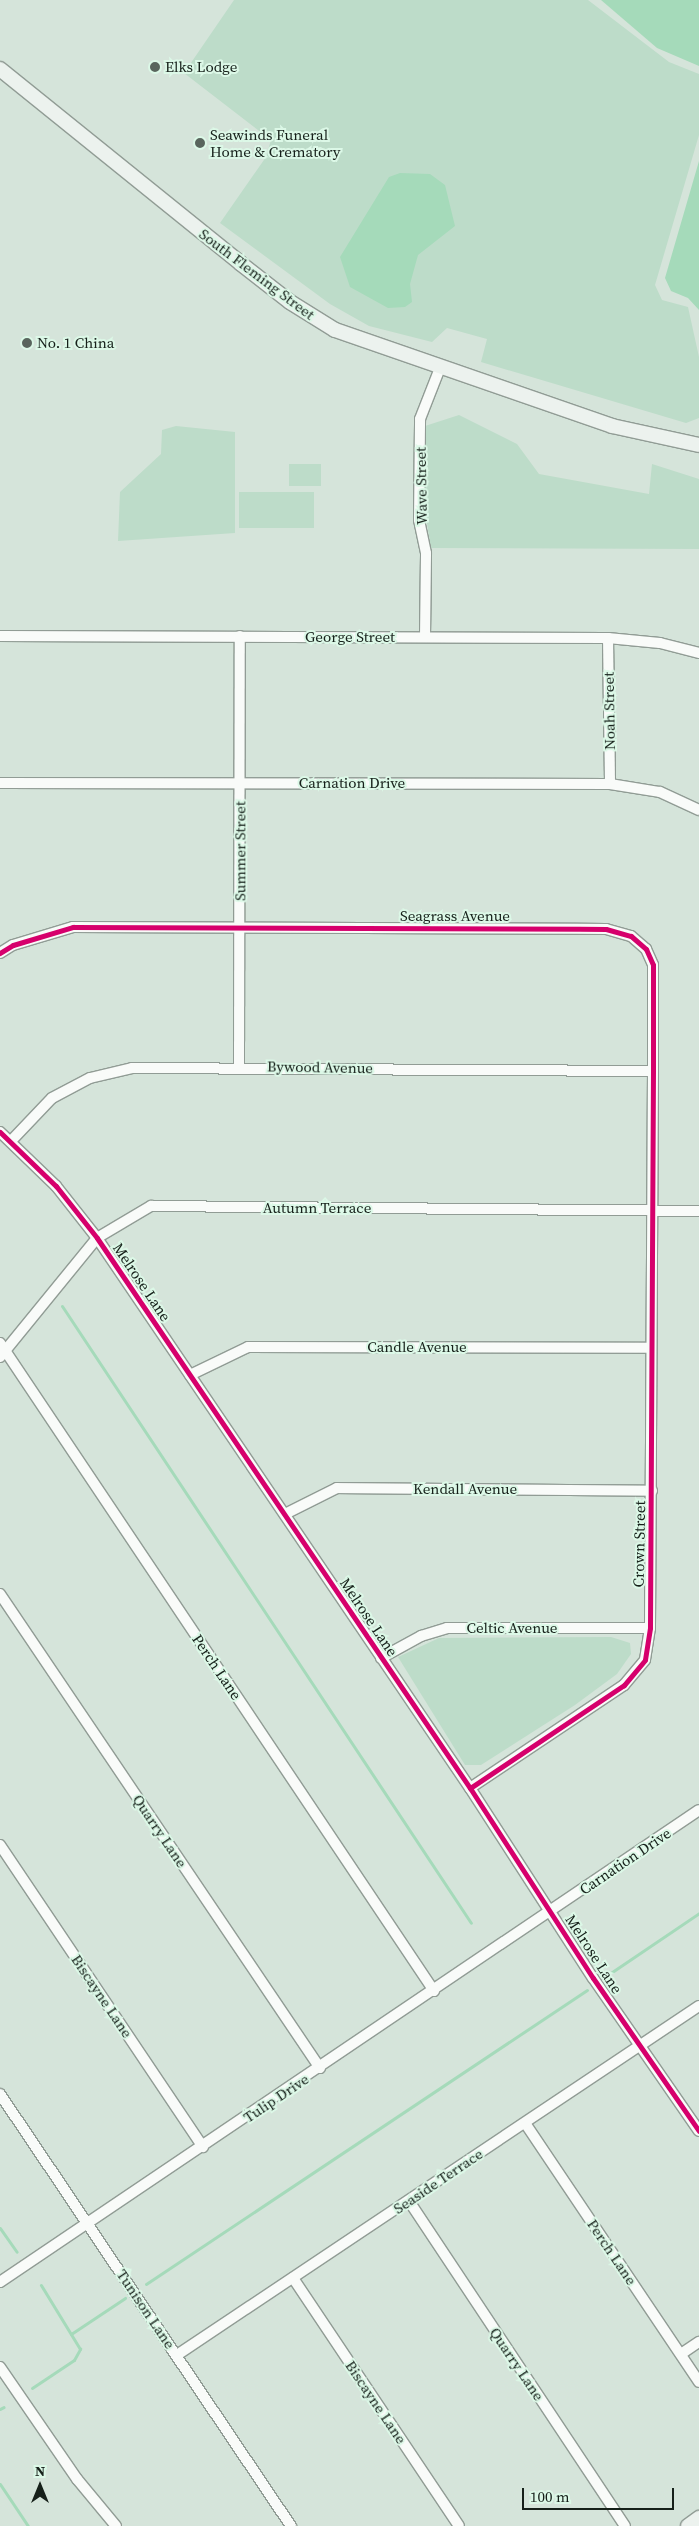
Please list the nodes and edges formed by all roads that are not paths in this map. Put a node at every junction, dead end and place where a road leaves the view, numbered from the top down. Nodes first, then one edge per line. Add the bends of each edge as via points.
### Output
1 (0, 69) edge
2 (440, 368) junction
3 (699, 445) edge
4 (0, 636) edge
5 (240, 636) junction
6 (425, 637) junction
7 (608, 638) junction
8 (699, 653) edge
9 (0, 783) edge
10 (239, 783) junction
11 (610, 784) junction
12 (699, 810) edge
13 (240, 928) junction
14 (0, 953) edge
15 (239, 1066) junction
16 (653, 1071) junction
17 (0, 1132) edge
18 (11, 1141) junction
19 (652, 1211) junction
20 (699, 1211) edge
21 (97, 1238) junction
22 (651, 1348) junction
23 (2, 1350) edge
24 (190, 1375) junction
25 (652, 1491) junction
26 (285, 1514) junction
27 (0, 1594) edge
28 (650, 1628) junction
29 (381, 1658) junction
30 (470, 1788) junction
31 (699, 1810) edge
32 (0, 1845) edge
33 (551, 1911) junction
34 (434, 1991) junction
35 (699, 2006) edge
36 (640, 2046) junction
37 (320, 2068) junction
38 (0, 2094) edge
39 (525, 2123) junction
40 (699, 2131) edge
41 (203, 2147) junction
42 (408, 2201) junction
43 (89, 2225) junction
44 (293, 2278) junction
45 (0, 2282) edge
46 (699, 2342) edge
47 (681, 2354) junction
48 (177, 2356) junction
49 (0, 2367) edge
50 (699, 2382) edge
51 (699, 2518) edge
52 (116, 2526) edge
53 (291, 2526) edge
54 (459, 2526) edge
55 (626, 2526) edge
56 (688, 2526) edge

1 - 2 street, South Fleming Street via 290,302 335,330
2 - 3 street, South Fleming Street via 612,426
2 - 6 street, Wave Street via 420,419 419,520 426,553
4 - 5 street, George Street
5 - 6 street, George Street
5 - 10 street, Summer Street
6 - 7 street, George Street
7 - 8 street, George Street via 660,643
7 - 11 street, Noah Street
9 - 10 street, Carnation Drive
10 - 11 street, Carnation Drive
10 - 13 street, Summer Street
11 - 12 street, Carnation Drive via 660,792
13 - 14 street, Seagrass Avenue via 73,927 13,945
13 - 15 street, Summer Street
13 - 16 street, Seagrass Avenue via 606,929 631,936 646,949 653,965
15 - 16 street, Bywood Avenue
15 - 18 street, Bywood Avenue via 132,1068 90,1078 52,1098
16 - 19 street, Seagrass Avenue
17 - 18 street, Melrose Lane
18 - 21 street, Melrose Lane via 56,1186
19 - 20 street, Autumn Terrace
19 - 21 street, Autumn Terrace via 150,1206
19 - 22 street, Crown Street
21 - 23 street, Autumn Terrace
21 - 24 street, Melrose Lane
22 - 24 street, Candle Avenue via 248,1347
22 - 25 street, Crown Street
23 - 34 street, Perch Lane
24 - 26 street, Melrose Lane
25 - 26 street, Kendall Avenue via 337,1488
25 - 28 street, Crown Street
26 - 29 street, Melrose Lane
27 - 37 street, Quarry Lane
28 - 29 street, Celtic Avenue via 447,1628 421,1636
28 - 30 street, Crown Street via 645,1660 624,1685
29 - 30 street, Melrose Lane
30 - 33 street, Melrose Lane
31 - 33 street, Carnation Drive
32 - 41 street, Biscayne Lane
33 - 34 street, Tulip Drive
33 - 36 street, Melrose Lane
34 - 37 street, Tulip Drive
35 - 36 street, Seaside Terrace
36 - 39 street, Seaside Terrace
36 - 40 street, Melrose Lane
37 - 41 street, Tulip Drive
38 - 43 street, Tunison Lane
39 - 42 street, Seaside Terrace
39 - 47 street, Perch Lane
41 - 43 street, Tulip Drive
42 - 44 street, Seaside Terrace
42 - 55 street, Quarry Lane
43 - 45 street, Tulip Drive
43 - 48 street, Tunison Lane
44 - 48 street, Seaside Terrace
44 - 54 street, Biscayne Lane
46 - 47 street
47 - 50 street, Perch Lane
48 - 53 street, Tunison Lane
49 - 52 street via 77,2479
51 - 56 street

